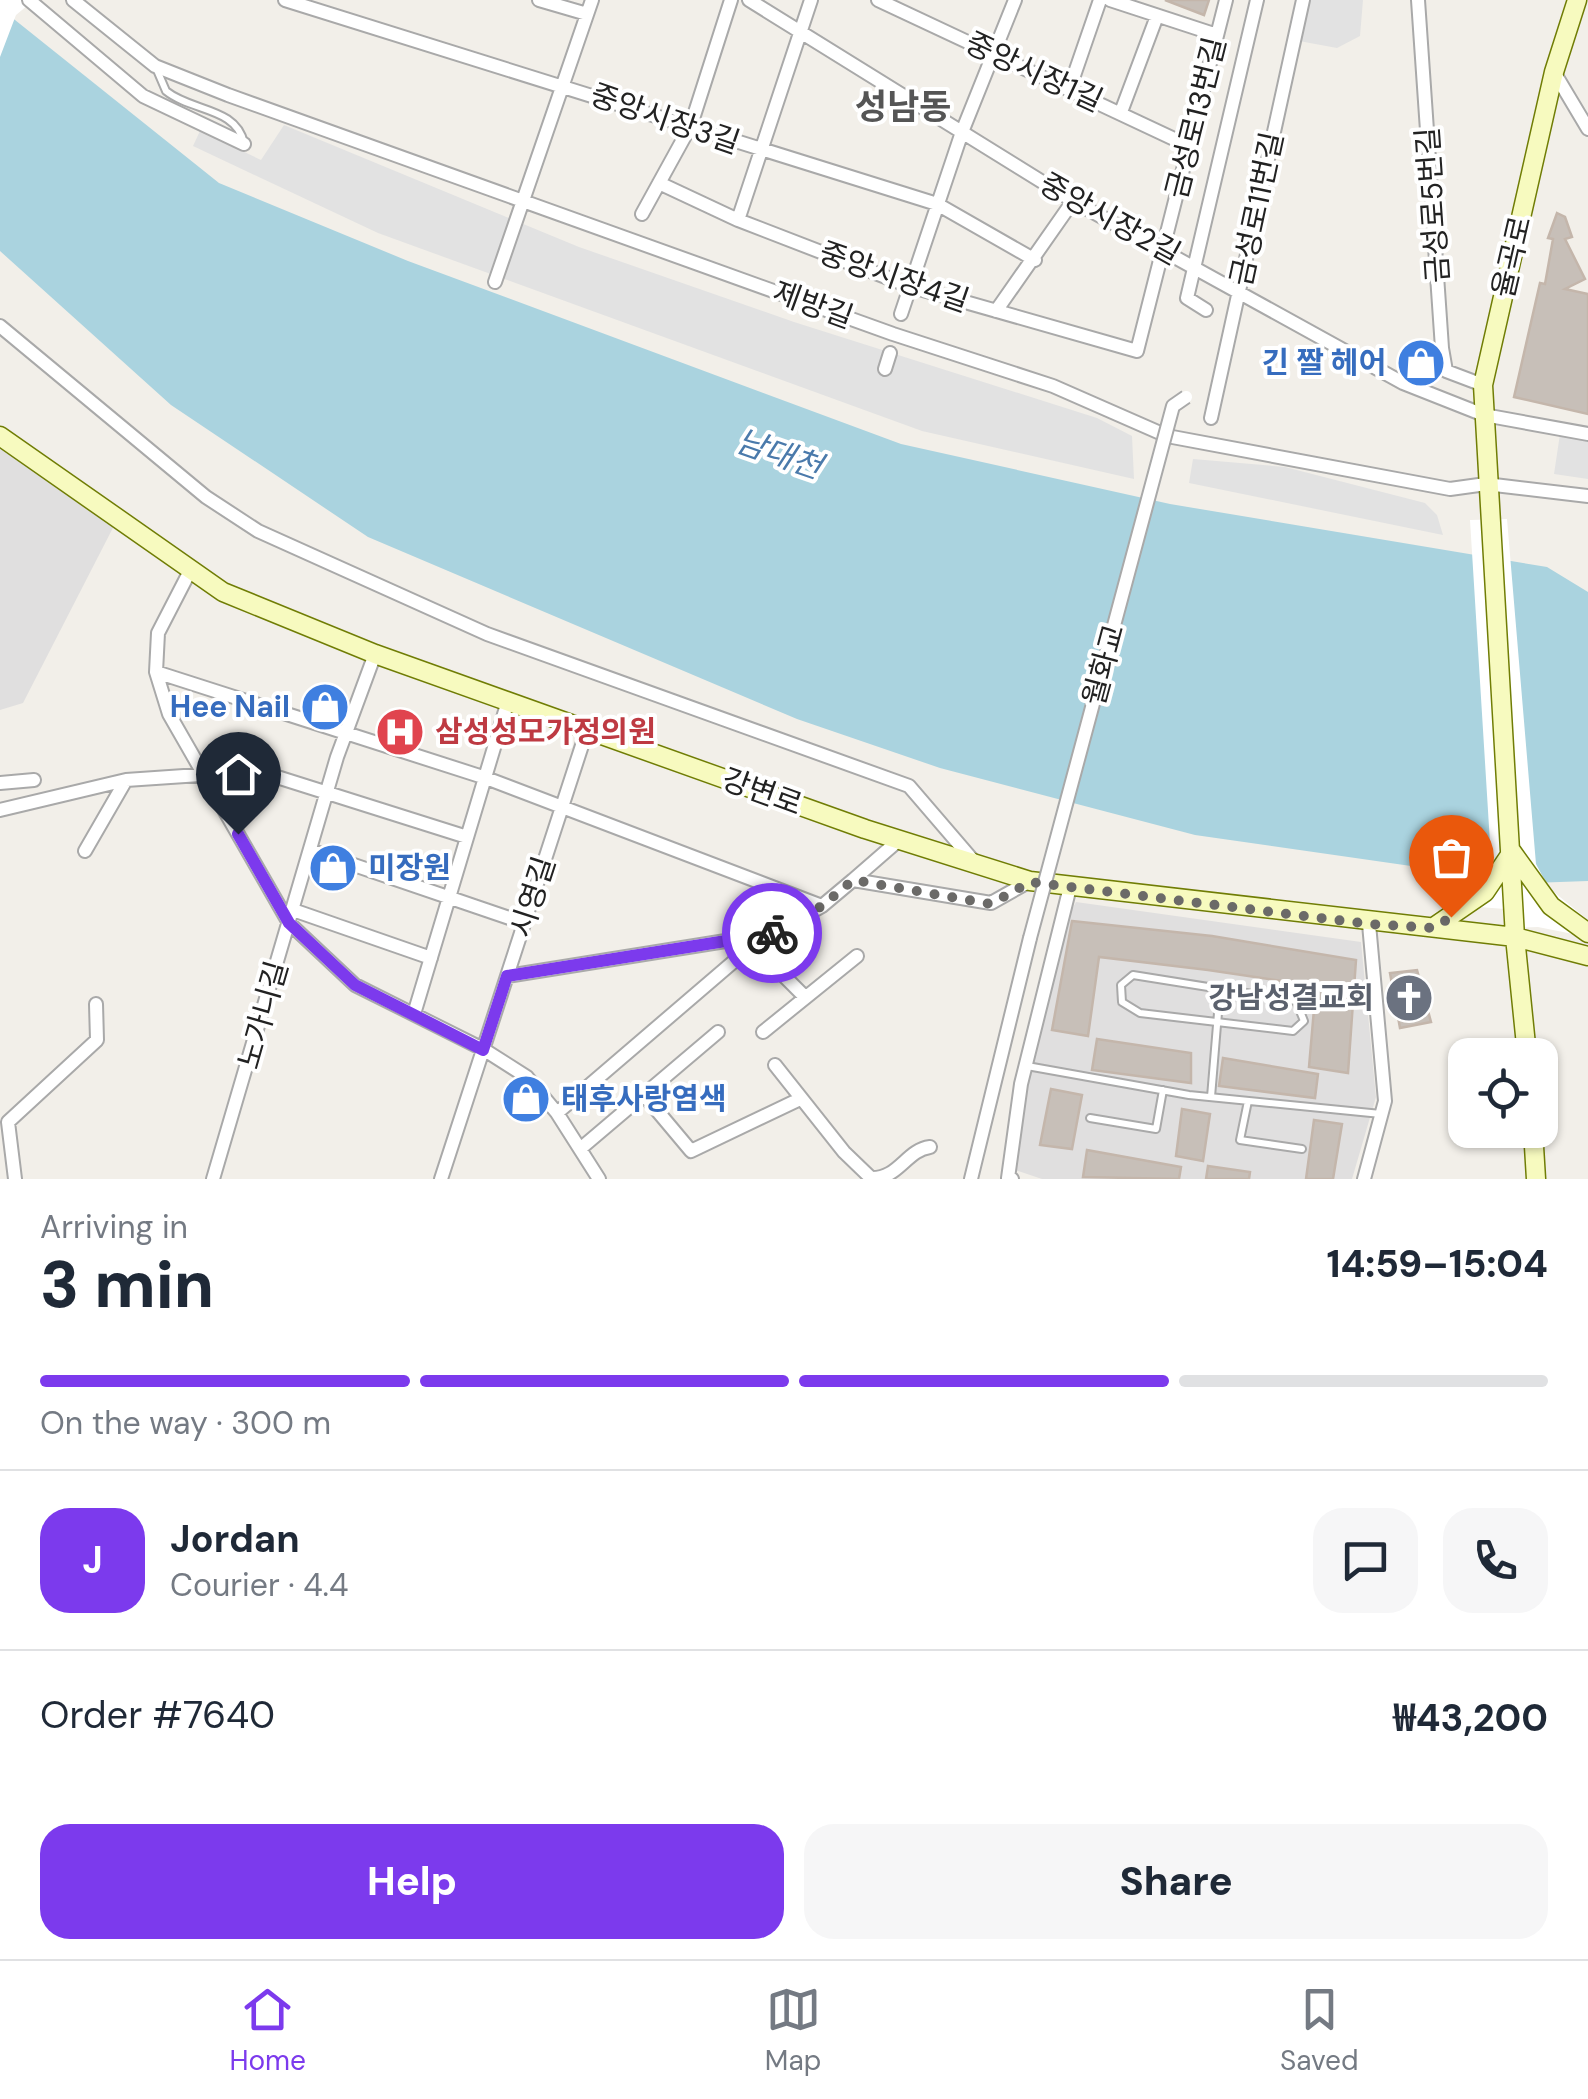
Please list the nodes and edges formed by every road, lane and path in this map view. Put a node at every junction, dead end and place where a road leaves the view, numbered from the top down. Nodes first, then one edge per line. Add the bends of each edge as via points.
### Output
1 (29, 0) edge
2 (73, 0) edge
3 (285, 0) edge
4 (354, 0) edge
5 (539, 0) edge
6 (592, 0) edge
7 (731, 0) edge
8 (749, 0) edge
9 (811, 0) edge
10 (878, 0) edge
11 (1015, 0) edge
12 (1100, 0) edge
13 (1110, 0) edge
14 (1226, 0) edge
15 (1256, 0) edge
16 (1303, 0) edge
17 (1418, 0) edge
18 (1577, 0) edge
19 (587, 14) junction
20 (1157, 16) junction
21 (349, 17) junction
22 (801, 31) junction
23 (1217, 34) junction
24 (992, 53) junction
25 (156, 66) junction
26 (1554, 72) junction
27 (562, 85) junction
28 (1069, 90) junction
29 (1120, 112) junction
30 (691, 125) junction
31 (1588, 128) edge
32 (962, 132) junction
33 (244, 144) joint
34 (1189, 146) junction
35 (762, 152) junction
36 (659, 183) junction
37 (521, 200) junction
38 (1073, 201) junction
39 (937, 204) junction
40 (642, 214) dead end
41 (738, 220) junction
42 (1162, 250) junction
43 (1035, 260) junction
44 (1194, 266) junction
45 (495, 282) dead end
46 (909, 286) junction
47 (1240, 290) junction
48 (1206, 310) dead end
49 (996, 311) junction
50 (901, 314) dead end
51 (0, 326) edge
52 (1137, 352) joint
53 (890, 353) dead end
54 (885, 369) dead end
55 (1483, 385) junction
56 (1186, 396) dead end
57 (1484, 415) junction
58 (1210, 418) dead end
59 (1588, 434) edge
60 (0, 436) edge
61 (1486, 484) junction
62 (1588, 496) edge
63 (190, 569) junction
64 (375, 654) junction
65 (156, 672) junction
66 (508, 701) junction
67 (587, 730) junction
68 (346, 735) junction
69 (204, 774) junction
70 (486, 778) junction
71 (34, 780) dead end
72 (126, 780) junction
73 (0, 783) edge
74 (327, 792) junction
75 (562, 807) junction
76 (0, 810) edge
77 (468, 837) junction
78 (899, 840) junction
79 (310, 850) junction
80 (85, 851) dead end
81 (1512, 852) junction
82 (976, 864) junction
83 (853, 880) junction
84 (1030, 882) junction
85 (1070, 887) junction
86 (450, 896) junction
87 (822, 906) junction
88 (291, 916) junction
89 (524, 923) junction
90 (1369, 924) junction
91 (1434, 928) junction
92 (1515, 932) junction
93 (1588, 933) edge
94 (754, 946) junction
95 (858, 956) dead end
96 (1588, 956) edge
97 (431, 958) junction
98 (507, 976) junction
99 (1220, 988) junction
100 (805, 997) junction
101 (96, 1004) dead end
102 (414, 1014) junction
103 (1217, 1022) junction
104 (718, 1032) dead end
105 (763, 1032) dead end
106 (1524, 1038) edge
107 (483, 1050) junction
108 (775, 1065) dead end
109 (1026, 1066) junction
110 (1162, 1090) junction
111 (644, 1094) junction
112 (1211, 1097) junction
113 (800, 1099) junction
114 (1248, 1101) junction
115 (558, 1113) junction
116 (1382, 1114) junction
117 (1090, 1118) dead end
118 (4, 1121) edge
119 (930, 1147) dead end
120 (580, 1148) junction
121 (1534, 1148) edge
122 (1302, 1149) dead end
123 (1010, 1178) edge
124 (15, 1179) edge
125 (212, 1179) edge
126 (440, 1179) edge
127 (599, 1179) edge
128 (970, 1179) edge
129 (1364, 1179) edge
130 (1536, 1179) edge

1 - 33 street via 143,96
2 - 25 street, 제방길
3 - 21 street, 중앙시장3길
4 - 21 street
5 - 19 street
6 - 19 street
7 - 30 street
8 - 22 street, 중앙시장2길
9 - 22 street
10 - 24 street, 중앙시장1길
11 - 24 street
12 - 28 street
13 - 20 street
14 - 23 street, 금성로13번길
15 - 44 street
16 - 47 street, 금성로11번길
17 - 55 street, 금성로5번길 via 1442,348 1446,371
18 - 26 street, 율곡로
19 - 27 street
20 - 23 street
20 - 29 street
21 - 27 street, 중앙시장3길
22 - 32 street, 중앙시장2길
22 - 35 street
23 - 34 street, 금성로13번길
24 - 28 street, 중앙시장1길
24 - 32 street
25 - 33 lane via 166,92 232,120
25 - 37 street, 제방길
26 - 31 street
26 - 55 street, 율곡로
27 - 30 street, 중앙시장3길
27 - 37 street
28 - 29 street, 중앙시장1길
29 - 34 street, 중앙시장1길
30 - 35 street, 중앙시장3길
30 - 36 street
32 - 38 street, 중앙시장2길
32 - 39 street
34 - 42 street, 금성로13번길
35 - 39 street, 중앙시장3길
35 - 41 street
36 - 40 street
36 - 41 street, 중앙시장4길
37 - 45 street
37 - 61 street, 제방길 via 1053,386 1167,436 1450,489
38 - 42 street, 중앙시장2길
38 - 43 street
39 - 43 street, 중앙시장3길
39 - 46 street
41 - 46 street, 중앙시장4길
42 - 44 street, 중앙시장2길
42 - 52 street, 금성로13번길
43 - 49 street
44 - 47 street, 중앙시장2길
44 - 48 street via 1187,298
46 - 49 street, 중앙시장4길
46 - 50 street
47 - 57 street, 중앙시장2길 via 1402,383
47 - 58 street, 금성로11번길
49 - 52 street, 중앙시장4길
51 - 82 street via 206,497 258,530 487,634 909,786
53 - 54 street
55 - 57 street, 율곡로
56 - 128 street, 월화교, bridge via 1173,406
57 - 59 street, 중앙시장2길
57 - 61 street, 율곡로
60 - 63 street, 강변로
61 - 62 street, 제방길
61 - 81 street, 율곡로
63 - 64 street, 강변로 via 224,592
63 - 65 street via 158,633
64 - 66 street, 강변로
64 - 68 street, 노가니길
65 - 68 street
65 - 69 street via 169,714
66 - 67 street, 강변로
66 - 70 street
67 - 75 street, 시영길
67 - 78 street, 강변로
68 - 70 street
68 - 74 street, 노가니길
69 - 72 street
69 - 74 street via 258,771
69 - 88 street
70 - 75 street
70 - 77 street
71 - 73 street
72 - 76 street
72 - 80 street
74 - 77 street
74 - 79 street, 노가니길
75 - 87 street
75 - 89 street, 시영길
77 - 86 street
78 - 82 street, 강변로
78 - 83 street
79 - 86 street
79 - 88 street, 노가니길
81 - 91 street via 1495,882
81 - 92 street, 율곡로
81 - 93 street via 1551,906
82 - 84 street, 강변로
83 - 84 street via 991,904
83 - 87 street
84 - 85 street, 강변로
85 - 90 street, 강변로
85 - 109 street
86 - 89 street
86 - 97 street
87 - 94 street
88 - 97 street
88 - 102 street via 355,985
88 - 125 street, 노가니길
89 - 98 street, 시영길
90 - 91 street, 강변로
90 - 116 street
91 - 92 street, 강변로
92 - 96 street, 강변로
92 - 106 street
94 - 98 street via 732,940
94 - 100 street
94 - 115 street
95 - 100 street
97 - 102 street
98 - 107 street, 시영길
99 - 103 lane
99 - 103 lane via 1296,1001 1305,1013 1293,1031
99 - 103 lane via 1133,975 1120,994 1140,1013
100 - 105 street
101 - 118 street via 96,1040
102 - 107 street
103 - 112 lane
104 - 111 street
107 - 115 street via 527,1077
107 - 126 street, 시영길
108 - 113 street
109 - 110 lane
109 - 123 street
110 - 112 lane
110 - 117 lane via 1156,1128
111 - 113 street via 691,1151
111 - 120 street
112 - 114 lane
113 - 119 street via 871,1178 884,1179
114 - 116 lane
114 - 122 lane via 1240,1140
115 - 120 street
116 - 129 street
118 - 124 street
120 - 127 street
121 - 130 street

